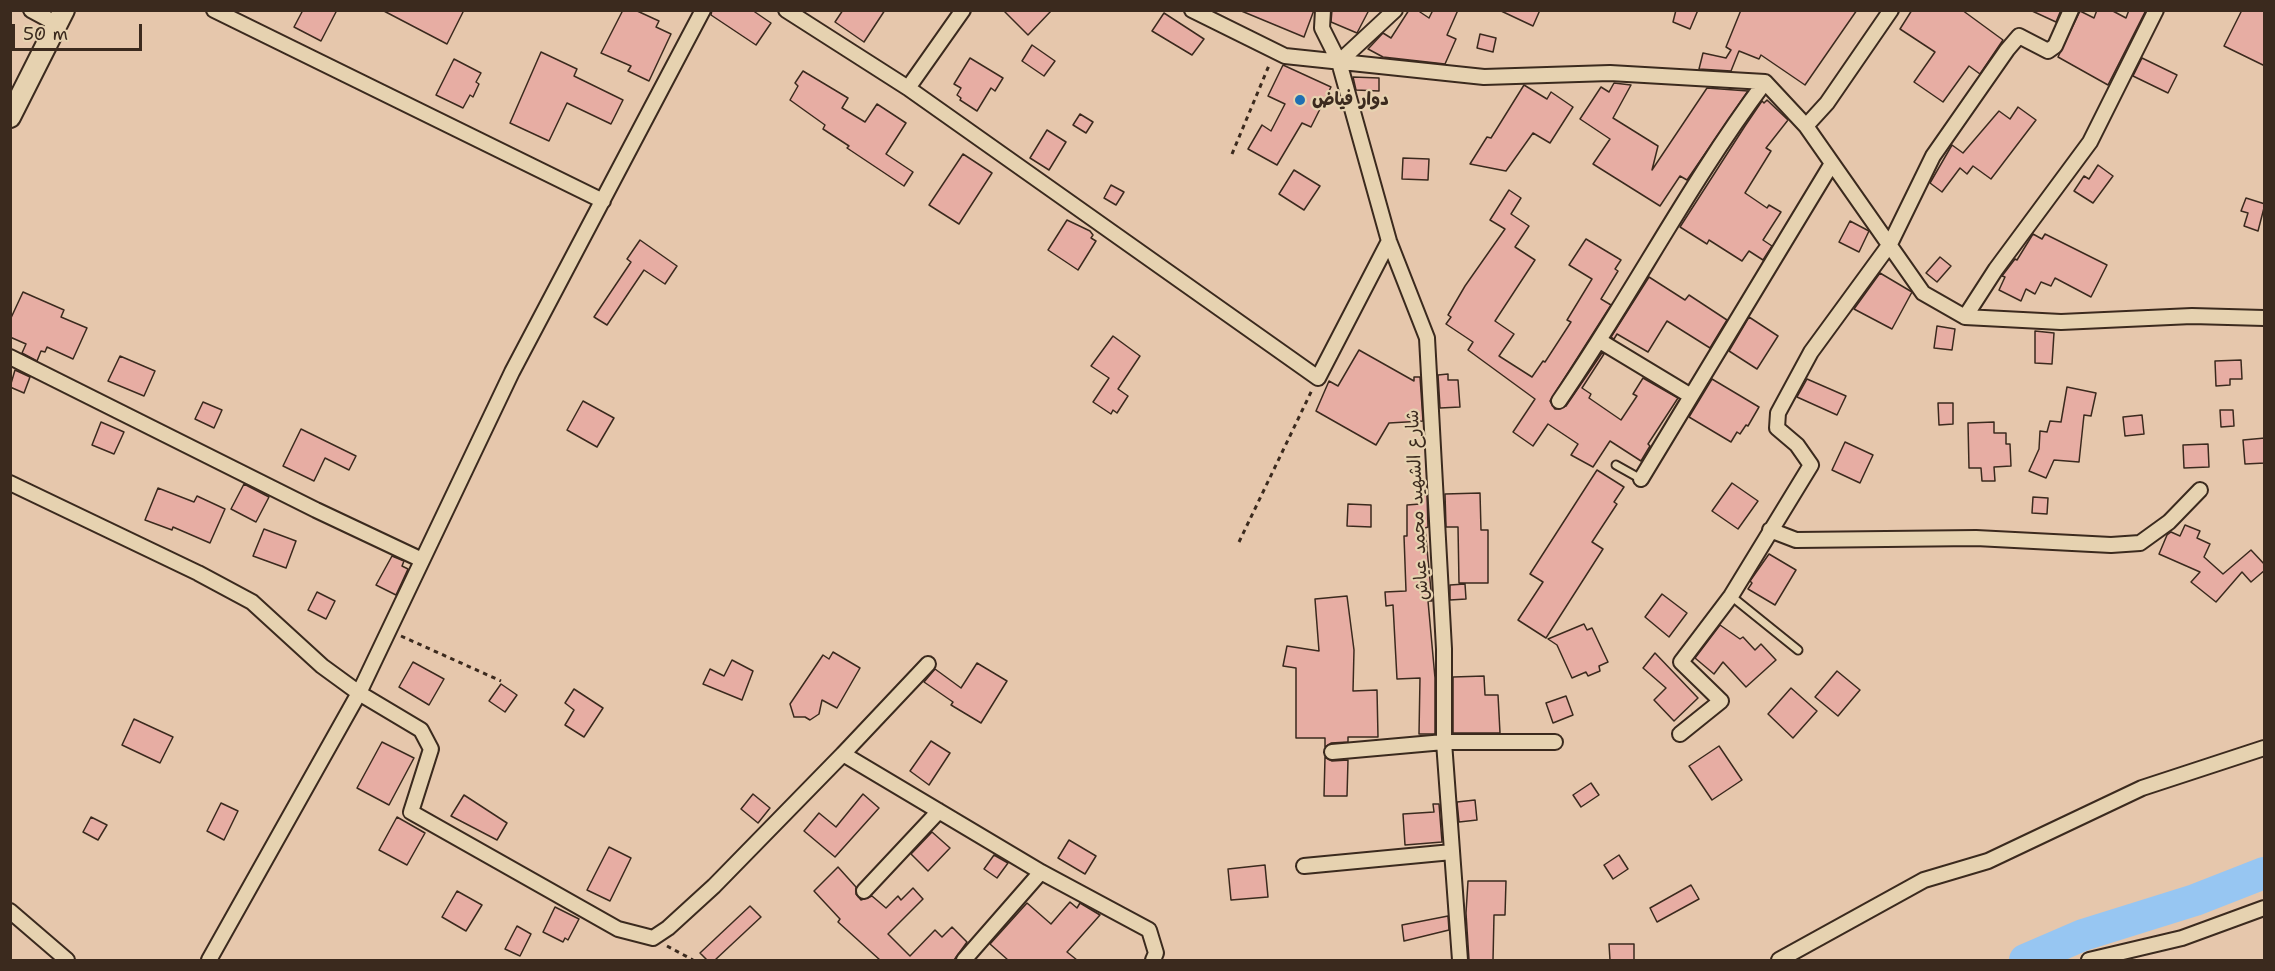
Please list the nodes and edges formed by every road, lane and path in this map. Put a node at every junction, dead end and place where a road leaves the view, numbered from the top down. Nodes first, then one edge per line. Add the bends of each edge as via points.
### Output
1 (31, 10) edge
2 (703, 10) edge
3 (786, 10) edge
4 (963, 10) edge
5 (1192, 10) edge
6 (1323, 10) edge
7 (1395, 10) edge
8 (1890, 10) edge
9 (2071, 10) edge
10 (2156, 10) edge
11 (218, 12) edge
12 (61, 17) edge
13 (1274, 50) junction
14 (1339, 62) junction
15 (1765, 82) junction
16 (908, 88) junction
17 (10, 117) edge
18 (1806, 126) junction
19 (1232, 153) dead end
20 (1831, 165) junction
21 (603, 201) junction
22 (1389, 241) junction
23 (1890, 244) junction
24 (1965, 317) junction
25 (2265, 318) edge
26 (1600, 341) junction
27 (10, 357) edge
28 (1318, 378) junction
29 (1690, 396) junction
30 (1559, 401) dead end
31 (1616, 465) dead end
32 (1641, 479) joint
33 (10, 483) edge
34 (2200, 490) dead end
35 (1770, 530) junction
36 (1239, 542) dead end
37 (422, 560) junction
38 (1731, 596) junction
39 (389, 630) junction
40 (1798, 650) dead end
41 (928, 664) dead end
42 (501, 681) dead end
43 (358, 693) junction
44 (1680, 734) dead end
45 (1444, 742) junction
46 (1555, 742) dead end
47 (2265, 748) edge
48 (1332, 752) dead end
49 (843, 754) junction
50 (939, 811) junction
51 (1452, 852) junction
52 (1304, 866) dead end
53 (1041, 872) junction
54 (864, 891) dead end
55 (2265, 908) edge
56 (10, 911) edge
57 (652, 938) junction
58 (218, 945) junction
59 (67, 960) edge
60 (209, 960) edge
61 (221, 960) edge
62 (693, 960) edge
63 (964, 960) edge
64 (1153, 960) edge
65 (1460, 960) edge
66 (1779, 960) edge
67 (2089, 960) edge

1 - 12 street
2 - 21 street
3 - 16 street
4 - 16 street
5 - 13 street
6 - 14 street, شارع الشهيد محمد عياش via 1322,28
7 - 14 street
8 - 18 street via 1827,103
9 - 23 street via 2055,46 2048,51 2019,36 2007,50 1933,156
10 - 24 street via 2090,142 1996,268
11 - 21 street
12 - 17 street
13 - 14 street via 1285,56
13 - 19 path
14 - 15 street via 1484,77 1610,73
14 - 22 street, شارع الشهيد محمد عياش
15 - 18 street
15 - 26 street via 1652,253
16 - 28 street
18 - 20 street
20 - 23 street
20 - 29 street
21 - 37 street via 512,372
22 - 28 street
22 - 45 street, شارع الشهيد محمد عياش via 1427,338 1444,649
23 - 24 street via 1923,293
23 - 35 street via 1811,352 1778,413 1778,428 1797,445 1810,465
24 - 25 street via 2061,322 2192,316
26 - 29 street
26 - 30 street
27 - 37 street
28 - 36 path
29 - 32 street
31 - 32 lane
33 - 43 street via 252,602
34 - 35 street via 2169,522 2140,543 1976,538 1796,540
35 - 38 street
37 - 39 street
38 - 40 lane
38 - 44 street via 1681,662 1721,701
39 - 42 path
39 - 43 street
41 - 49 street
43 - 57 street via 421,730 431,749 411,812 618,929
43 - 58 street
45 - 46 street
45 - 48 street
45 - 51 street, شارع الشهيد محمد عياش
47 - 66 street via 2142,788 1988,861 1924,880
49 - 50 street
49 - 57 street via 714,886
50 - 53 street
50 - 54 street
51 - 52 street
51 - 65 street, شارع الشهيد محمد عياش
53 - 63 street
53 - 64 street via 1149,930 1156,953
55 - 67 street via 2182,938
56 - 59 street
57 - 62 path
58 - 60 street
58 - 61 street

